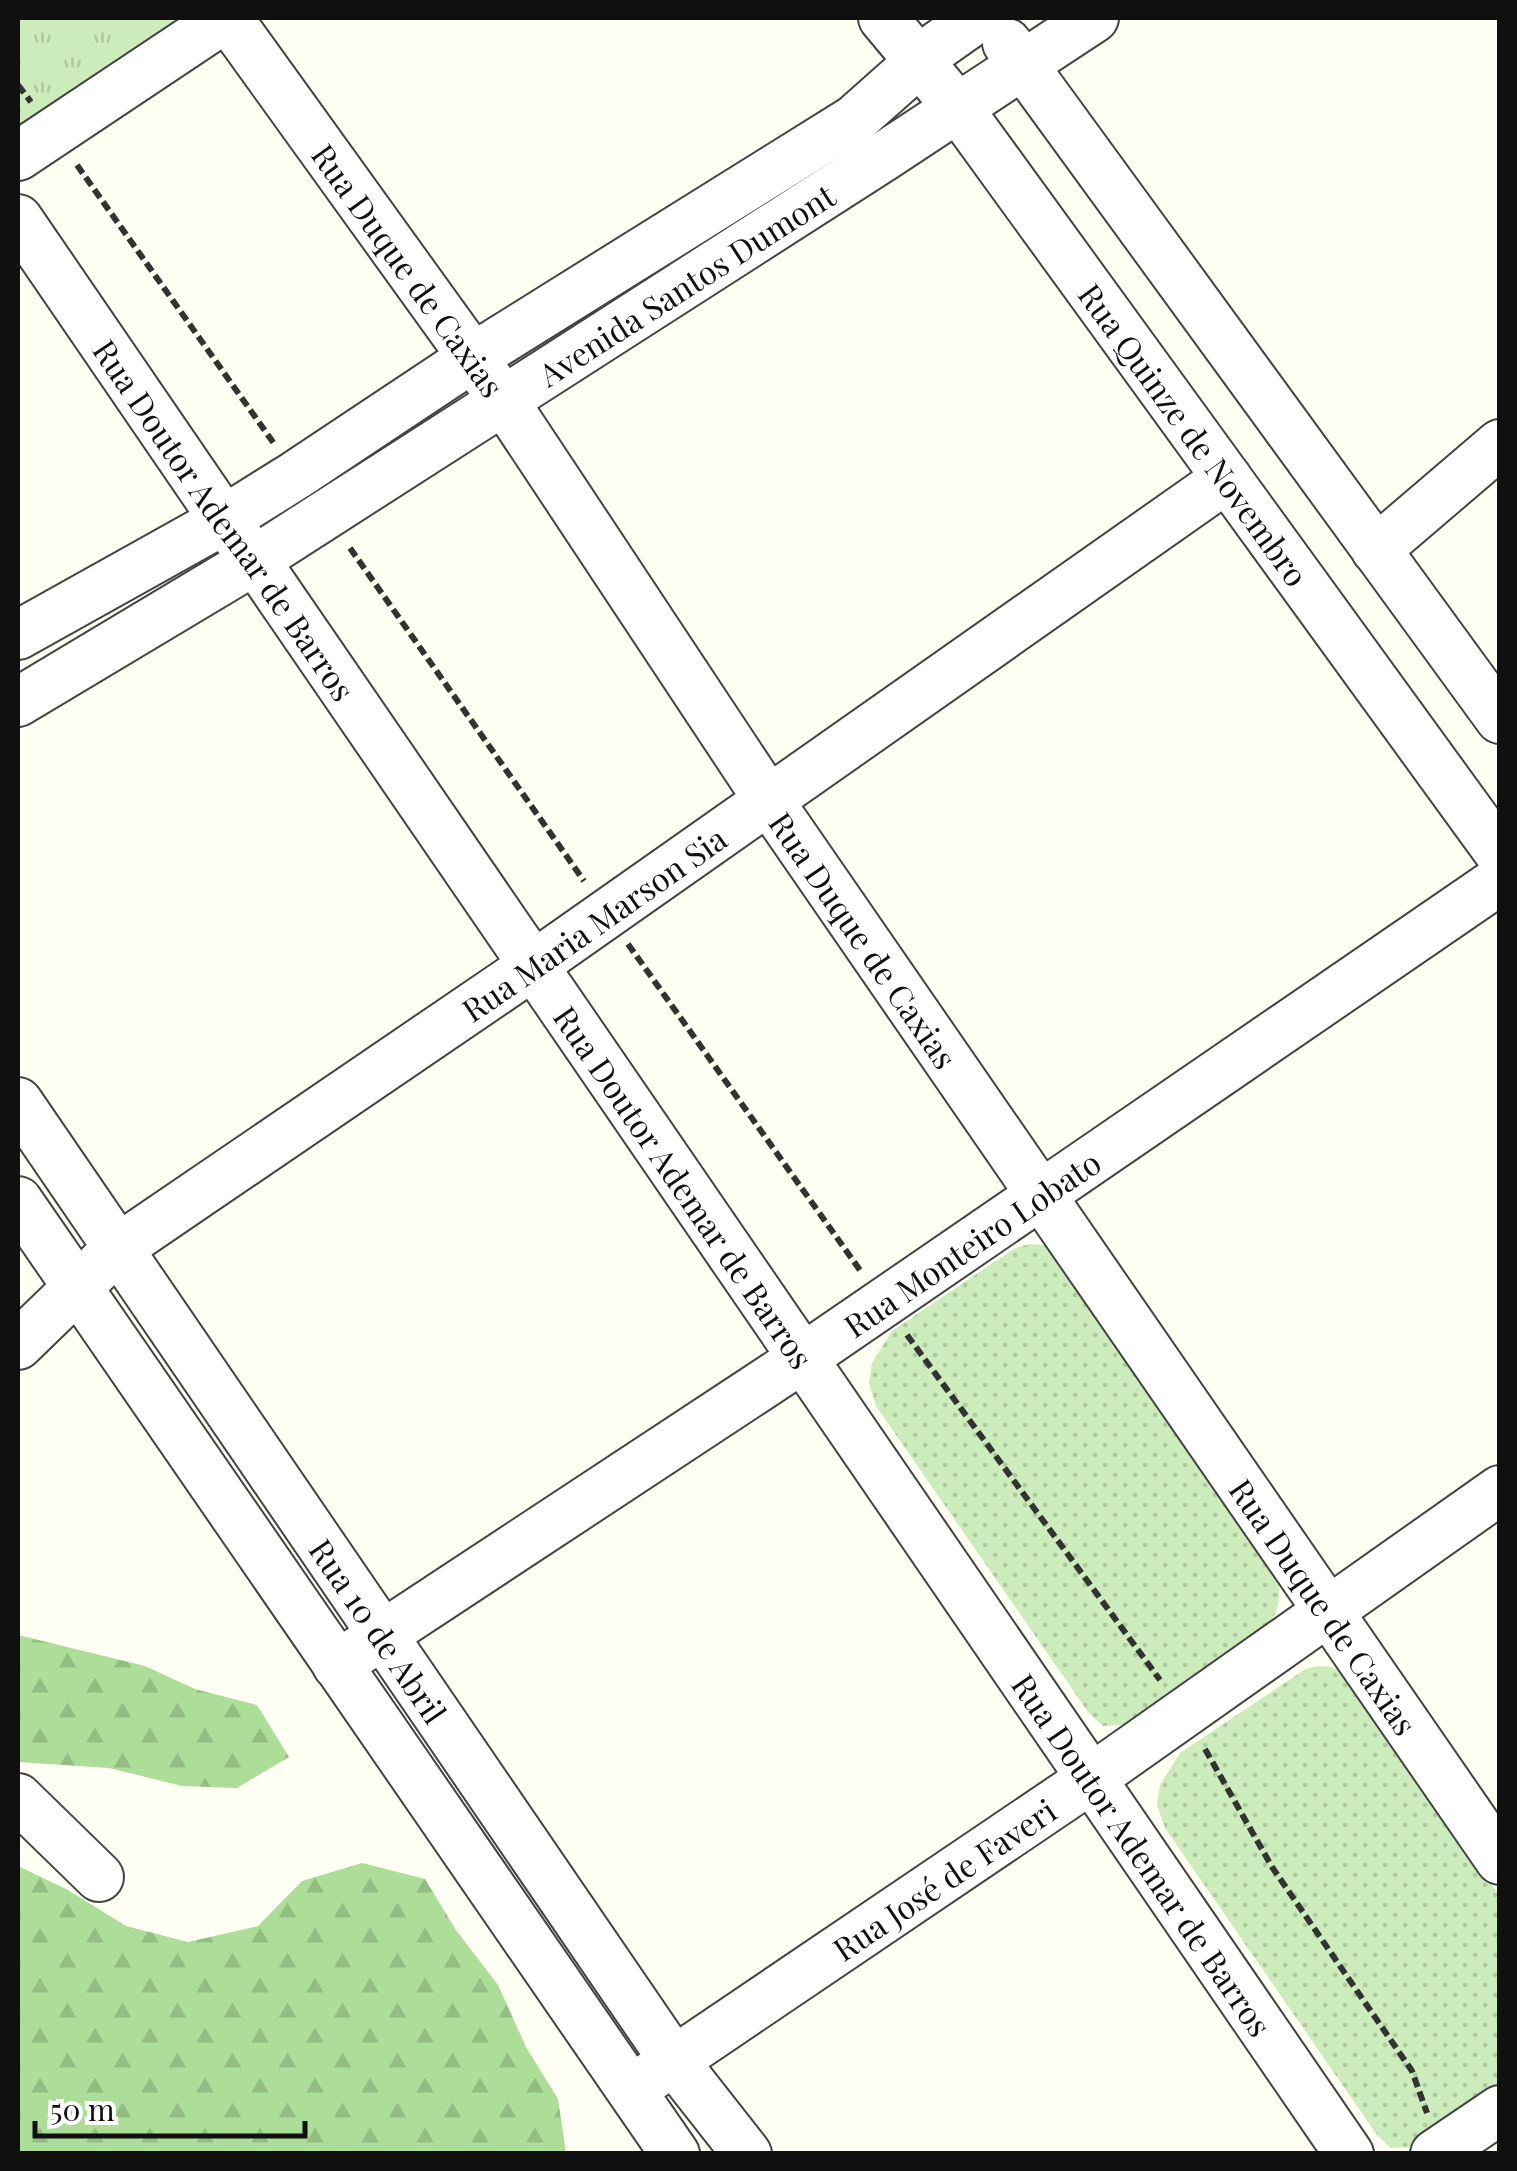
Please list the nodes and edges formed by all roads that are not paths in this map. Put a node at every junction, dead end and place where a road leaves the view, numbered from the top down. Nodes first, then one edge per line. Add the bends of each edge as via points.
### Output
1 (226, 18) edge
2 (883, 18) edge
3 (977, 18) edge
4 (989, 18) edge
5 (1094, 18) edge
6 (920, 62) junction
7 (1024, 66) junction
8 (958, 108) junction
9 (35, 144) edge
10 (741, 190) junction
11 (18, 219) edge
12 (768, 232) junction
13 (472, 358) junction
14 (504, 401) junction
15 (1500, 444) edge
16 (1227, 478) junction
17 (224, 520) junction
18 (1376, 550) junction
19 (255, 560) junction
20 (18, 635) edge
21 (18, 644) edge
22 (31, 694) edge
23 (1500, 719) edge
24 (768, 801) junction
25 (1500, 854) edge
26 (1500, 880) edge
27 (534, 966) junction
28 (18, 1102) edge
29 (1041, 1196) junction
30 (18, 1201) edge
31 (117, 1249) junction
32 (78, 1288) junction
33 (18, 1345) edge
34 (804, 1358) junction
35 (1500, 1490) edge
36 (1328, 1611) junction
37 (382, 1636) junction
38 (337, 1664) junction
39 (1092, 1778) junction
40 (18, 1798) edge
41 (1500, 1860) edge
42 (99, 1876) dead end
43 (674, 2061) junction
44 (630, 2090) junction
45 (1500, 2110) edge
46 (1431, 2134) edge
47 (675, 2154) edge
48 (747, 2154) edge
49 (1350, 2154) edge

1 - 9 street
1 - 13 street, Rua Duque de Caxias
2 - 6 street, Rua Quinze de Novembro
3 - 6 street, Avenida Santos Dumont
4 - 7 street
5 - 7 street, Avenida Santos Dumont
6 - 8 street, Rua Quinze de Novembro
6 - 10 street, Avenida Santos Dumont via 855,120
7 - 8 street, Avenida Santos Dumont
7 - 18 street
8 - 12 street, Avenida Santos Dumont
8 - 16 street, Rua Quinze de Novembro
10 - 12 street
10 - 13 street, Avenida Santos Dumont
11 - 17 street, Rua Doutor Ademar de Barros
12 - 14 street, Avenida Santos Dumont
13 - 14 street, Rua Duque de Caxias
13 - 17 street, Avenida Santos Dumont
14 - 19 street, Avenida Santos Dumont
14 - 24 street, Rua Duque de Caxias
15 - 18 street
16 - 24 street, Rua Maria Marson Sia
16 - 25 street, Rua Quinze de Novembro
17 - 19 street, Rua Doutor Ademar de Barros
17 - 20 street, Avenida Santos Dumont
18 - 23 street
19 - 22 street, Avenida Santos Dumont
19 - 27 street, Rua Doutor Ademar de Barros
21 - 22 street
24 - 27 street, Rua Maria Marson Sia
24 - 29 street, Rua Duque de Caxias
26 - 29 street, Rua Monteiro Lobato
27 - 31 street, Rua Maria Marson Sia
27 - 34 street, Rua Doutor Ademar de Barros
28 - 31 street, Rua 10 de Abril
29 - 34 street, Rua Monteiro Lobato
29 - 36 street, Rua Duque de Caxias
30 - 32 street, Rua 10 de Abril
31 - 32 street, Rua Maria Marson Sia
31 - 37 street, Rua 10 de Abril
32 - 33 street, Rua Maria Marson Sia
32 - 38 street, Rua 10 de Abril
34 - 37 street, Rua Monteiro Lobato
34 - 39 street, Rua Doutor Ademar de Barros
35 - 36 street, Rua José de Faveri
36 - 39 street, Rua José de Faveri
36 - 41 street, Rua Duque de Caxias
37 - 38 street, Rua Monteiro Lobato
37 - 43 street, Rua 10 de Abril
38 - 44 street, Rua 10 de Abril
39 - 43 street, Rua José de Faveri
39 - 49 street, Rua Doutor Ademar de Barros
40 - 42 street
43 - 44 street, Rua José de Faveri
43 - 48 street, Rua 10 de Abril
44 - 47 street, Rua 10 de Abril
45 - 46 street

